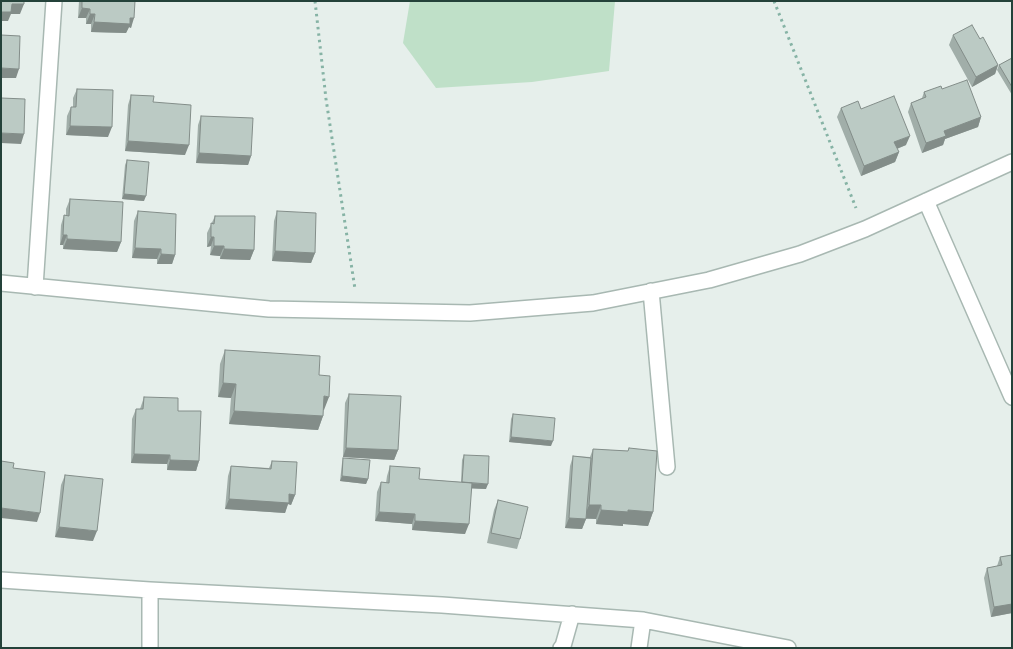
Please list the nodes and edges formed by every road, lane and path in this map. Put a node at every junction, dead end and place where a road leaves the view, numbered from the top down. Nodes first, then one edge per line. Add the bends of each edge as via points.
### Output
1 (54, 1) edge
2 (315, 1) edge
3 (774, 1) edge
4 (1012, 162) edge
5 (926, 201) junction
6 (865, 229) junction
7 (1, 283) edge
8 (35, 287) junction
9 (651, 291) junction
10 (358, 312) junction
11 (1012, 397) edge
12 (667, 466) dead end
13 (1, 580) edge
14 (150, 590) junction
15 (572, 614) junction
16 (644, 620) junction
17 (150, 648) edge
18 (561, 648) edge
19 (639, 648) edge
20 (788, 648) edge

1 - 8 street
2 - 10 path via 326,99
3 - 6 path
4 - 5 street
5 - 6 street
5 - 11 street
6 - 9 street via 800,254 709,280
7 - 8 street
8 - 10 street via 269,309
9 - 10 street via 593,303 470,313
9 - 12 street
13 - 14 street
14 - 15 street
14 - 17 street
15 - 16 street
15 - 18 street
16 - 19 street
16 - 20 street

